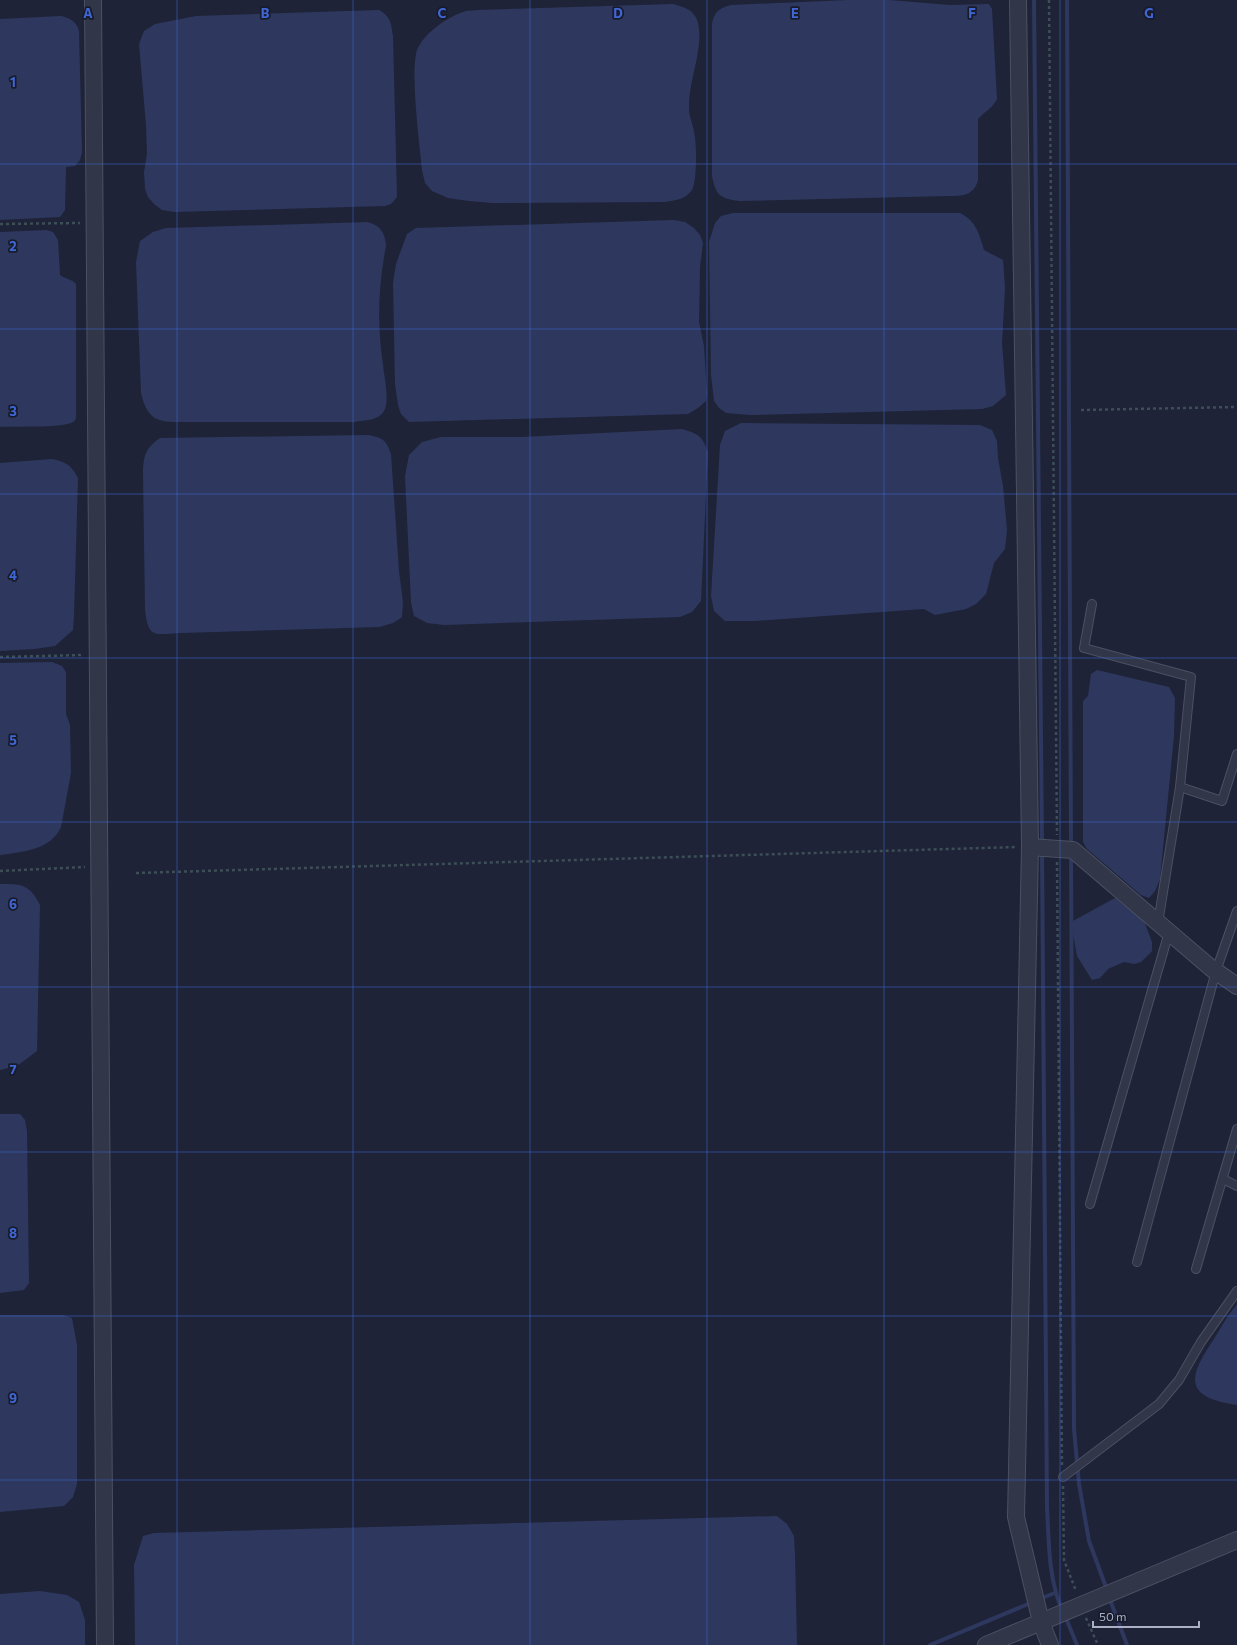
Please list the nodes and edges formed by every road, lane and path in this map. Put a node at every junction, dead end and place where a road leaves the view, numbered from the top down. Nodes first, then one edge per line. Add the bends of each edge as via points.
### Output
1 (93, 0) edge
2 (1018, 0) edge
3 (1049, 0) edge
4 (94, 222) junction
5 (0, 224) edge
6 (1237, 407) edge
7 (1081, 410) dead end
8 (1092, 604) dead end
9 (98, 654) junction
10 (0, 657) edge
11 (1237, 754) edge
12 (1180, 787) junction
13 (1051, 848) junction
14 (99, 866) junction
15 (0, 871) edge
16 (136, 873) dead end
17 (1237, 911) edge
18 (1164, 927) junction
19 (1216, 971) junction
20 (1237, 986) edge
21 (1237, 1129) edge
22 (1223, 1179) junction
23 (1237, 1186) edge
24 (1090, 1204) dead end
25 (1137, 1262) dead end
26 (1196, 1269) dead end
27 (1237, 1291) edge
28 (1063, 1477) junction
29 (1237, 1540) edge
30 (1069, 1610) junction
31 (1041, 1622) junction
32 (105, 1645) edge
33 (986, 1645) edge
34 (1050, 1645) edge
35 (1098, 1645) edge

1 - 4 street
2 - 13 street
3 - 13 path
4 - 5 path
4 - 9 street
6 - 7 path
8 - 12 lane via 1084,648 1192,677
9 - 10 path
9 - 14 street
11 - 12 lane via 1222,801
12 - 18 lane
13 - 16 path
13 - 18 street
13 - 28 path
13 - 31 street via 1016,1517
14 - 15 path
14 - 32 street
17 - 19 lane
18 - 19 street
18 - 24 lane
19 - 20 street
19 - 25 lane
21 - 22 lane
22 - 23 lane
22 - 26 lane
27 - 28 lane via 1201,1342 1180,1380 1159,1404
28 - 30 path via 1064,1560
29 - 30 street
30 - 31 street
30 - 35 path
31 - 33 street
31 - 34 street

